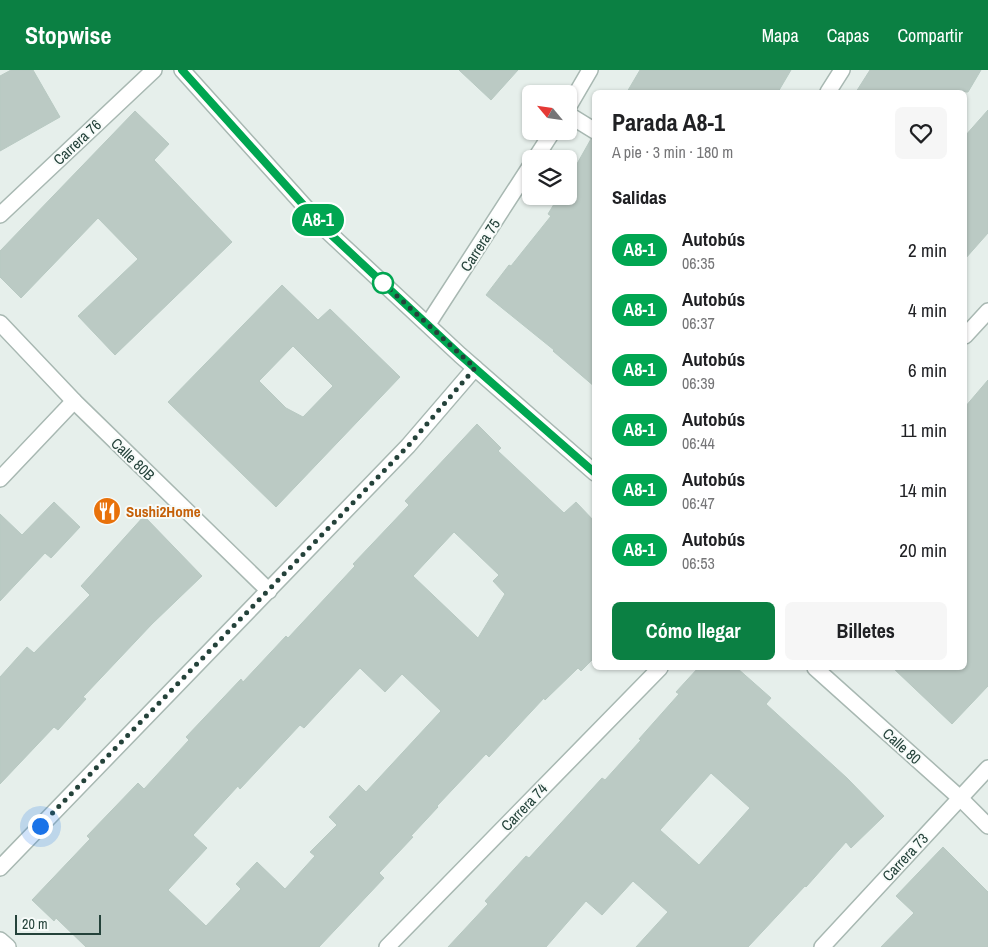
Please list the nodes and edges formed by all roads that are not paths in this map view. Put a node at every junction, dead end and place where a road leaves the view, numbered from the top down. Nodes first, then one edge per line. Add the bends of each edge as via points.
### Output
1 (154, 70) edge
2 (182, 70) edge
3 (590, 70) edge
4 (842, 70) edge
5 (829, 90) edge
6 (578, 91) edge
7 (578, 121) edge
8 (592, 129) edge
9 (522, 179) edge
10 (0, 214) edge
11 (988, 311) edge
12 (0, 323) edge
13 (428, 324) junction
14 (967, 334) edge
15 (475, 368) junction
16 (74, 401) junction
17 (592, 470) edge
18 (0, 478) edge
19 (269, 591) junction
20 (658, 670) edge
21 (816, 670) edge
22 (988, 768) edge
23 (960, 798) junction
24 (988, 826) edge
25 (0, 868) edge
26 (0, 940) edge
27 (8, 947) edge
28 (387, 947) edge
29 (822, 947) edge

1 - 10 street, Carrera 76
2 - 13 street via 326,230
3 - 6 street
4 - 5 street
7 - 8 street
9 - 13 street, Carrera 75
11 - 14 street
12 - 16 street, Calle 80B
13 - 15 street
15 - 17 street
15 - 19 street via 408,446
16 - 18 street
16 - 19 street, Calle 80B
19 - 25 street
20 - 28 street, Carrera 74
21 - 23 street, Calle 80
22 - 23 street, Carrera 73
23 - 24 street, Calle 80
23 - 29 street, Carrera 73
26 - 27 street

